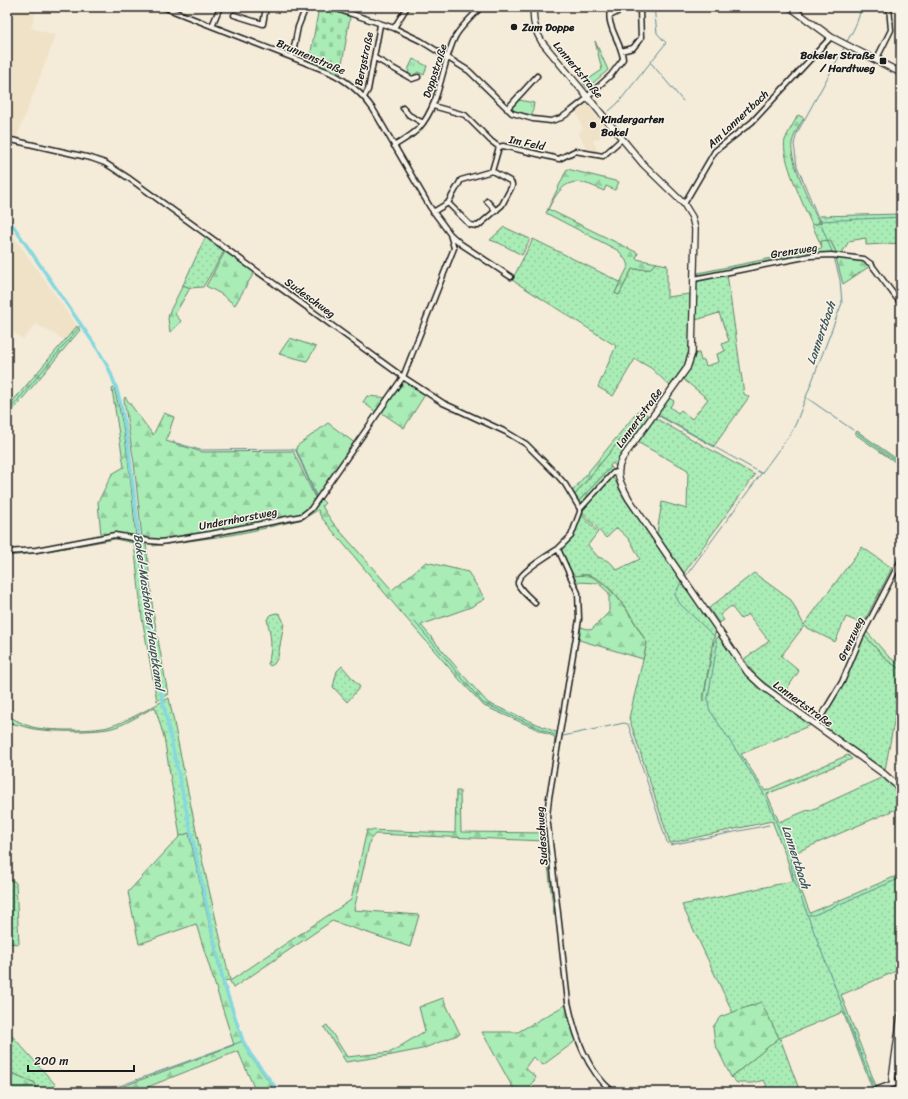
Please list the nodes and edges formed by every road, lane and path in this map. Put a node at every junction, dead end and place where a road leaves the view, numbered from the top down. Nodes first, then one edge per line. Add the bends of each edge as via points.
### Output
1 (163, 7) edge
2 (220, 7) edge
3 (266, 7) edge
4 (306, 7) edge
5 (331, 7) edge
6 (407, 7) edge
7 (481, 7) edge
8 (534, 7) edge
9 (611, 7) edge
10 (627, 7) edge
11 (638, 7) edge
12 (790, 7) edge
13 (889, 7) edge
14 (339, 8) edge
15 (234, 15) dead end
16 (610, 16) junction
17 (380, 25) junction
18 (212, 26) junction
19 (394, 28) junction
20 (831, 37) junction
21 (621, 51) junction
22 (448, 56) junction
23 (292, 57) junction
24 (375, 58) junction
25 (876, 60) junction
26 (901, 73) edge
27 (537, 76) dead end
28 (418, 77) dead end
29 (588, 96) junction
30 (364, 97) junction
31 (433, 106) junction
32 (403, 108) dead end
33 (507, 109) junction
34 (423, 123) junction
35 (7, 139) edge
36 (622, 139) junction
37 (394, 146) junction
38 (499, 147) junction
39 (492, 171) junction
40 (487, 200) dead end
41 (448, 203) junction
42 (684, 204) junction
43 (496, 211) junction
44 (434, 212) junction
45 (450, 234) junction
46 (461, 244) junction
47 (454, 248) junction
48 (511, 277) dead end
49 (694, 279) junction
50 (901, 304) edge
51 (403, 376) junction
52 (618, 472) junction
53 (580, 509) junction
54 (558, 549) junction
55 (7, 552) edge
56 (901, 560) edge
57 (535, 603) dead end
58 (816, 725) junction
59 (901, 789) edge
60 (901, 1015) edge
61 (901, 1081) edge
62 (893, 1084) junction
63 (613, 1092) edge
64 (872, 1092) edge

1 - 18 street, Brunnenstraße
2 - 18 street
3 - 15 street via 263,24
4 - 23 street via 298,27
5 - 14 street
6 - 19 street
7 - 22 street, Doppstraße via 456,36
8 - 29 street, Lannertstraße via 533,19 537,34
9 - 16 street
10 - 16 street
11 - 21 street via 641,38 633,48
12 - 20 street
13 - 25 street via 891,30
14 - 17 street
16 - 21 street
17 - 19 street
17 - 24 street, Bergstraße
18 - 23 street, Brunnenstraße
19 - 22 street
20 - 25 street
20 - 42 street, Am Lannertbach via 752,122 716,151
21 - 29 street via 622,62
22 - 31 street, Doppstraße
22 - 33 street via 469,70
23 - 30 street, Brunnenstraße via 341,78
24 - 28 street via 412,79
24 - 30 street, Bergstraße
25 - 26 street
27 - 33 street
29 - 33 street via 561,118 551,121 519,116
29 - 36 street, Lannertstraße
30 - 37 street, Brunnenstraße
31 - 34 street, Doppstraße
31 - 38 street, Im Feld via 465,115
32 - 34 street
34 - 37 street, Doppstraße
35 - 51 street, Sudeschweg via 105,163
36 - 38 street, Im Feld via 603,156 575,151 559,159
36 - 42 street, Lannertstraße via 643,164
37 - 44 street, Brunnenstraße
38 - 39 street
39 - 41 street via 461,180
39 - 43 street via 512,184 502,205
40 - 43 street
41 - 43 street via 470,225 478,226
41 - 44 street
42 - 49 street, Lannertstraße via 692,217 695,229
44 - 45 street, Brunnenstraße
45 - 46 street, Brunnenstraße
45 - 47 street, Brunnenstraße
46 - 47 street
46 - 48 street, Brunnenstraße
47 - 51 street
49 - 50 street, Grenzweg via 810,256 830,255 864,259 871,264
49 - 52 street, Lannertstraße via 690,361 626,453
51 - 53 street, Sudeschweg via 443,403 526,444 565,484
51 - 55 street, Undernhorstweg via 311,509 302,516 161,542 115,535 36,550
52 - 53 street via 613,473
52 - 58 street, Lannertstraße via 621,485 629,499 748,673
53 - 54 street via 571,536
54 - 57 street via 519,577 519,585
54 - 63 street, Sudeschweg via 578,593 579,619 547,816 570,1014 584,1056
56 - 58 street, Grenzweg via 861,637 842,682
58 - 59 street, Lannertstraße
60 - 62 street
61 - 62 street
62 - 64 street

